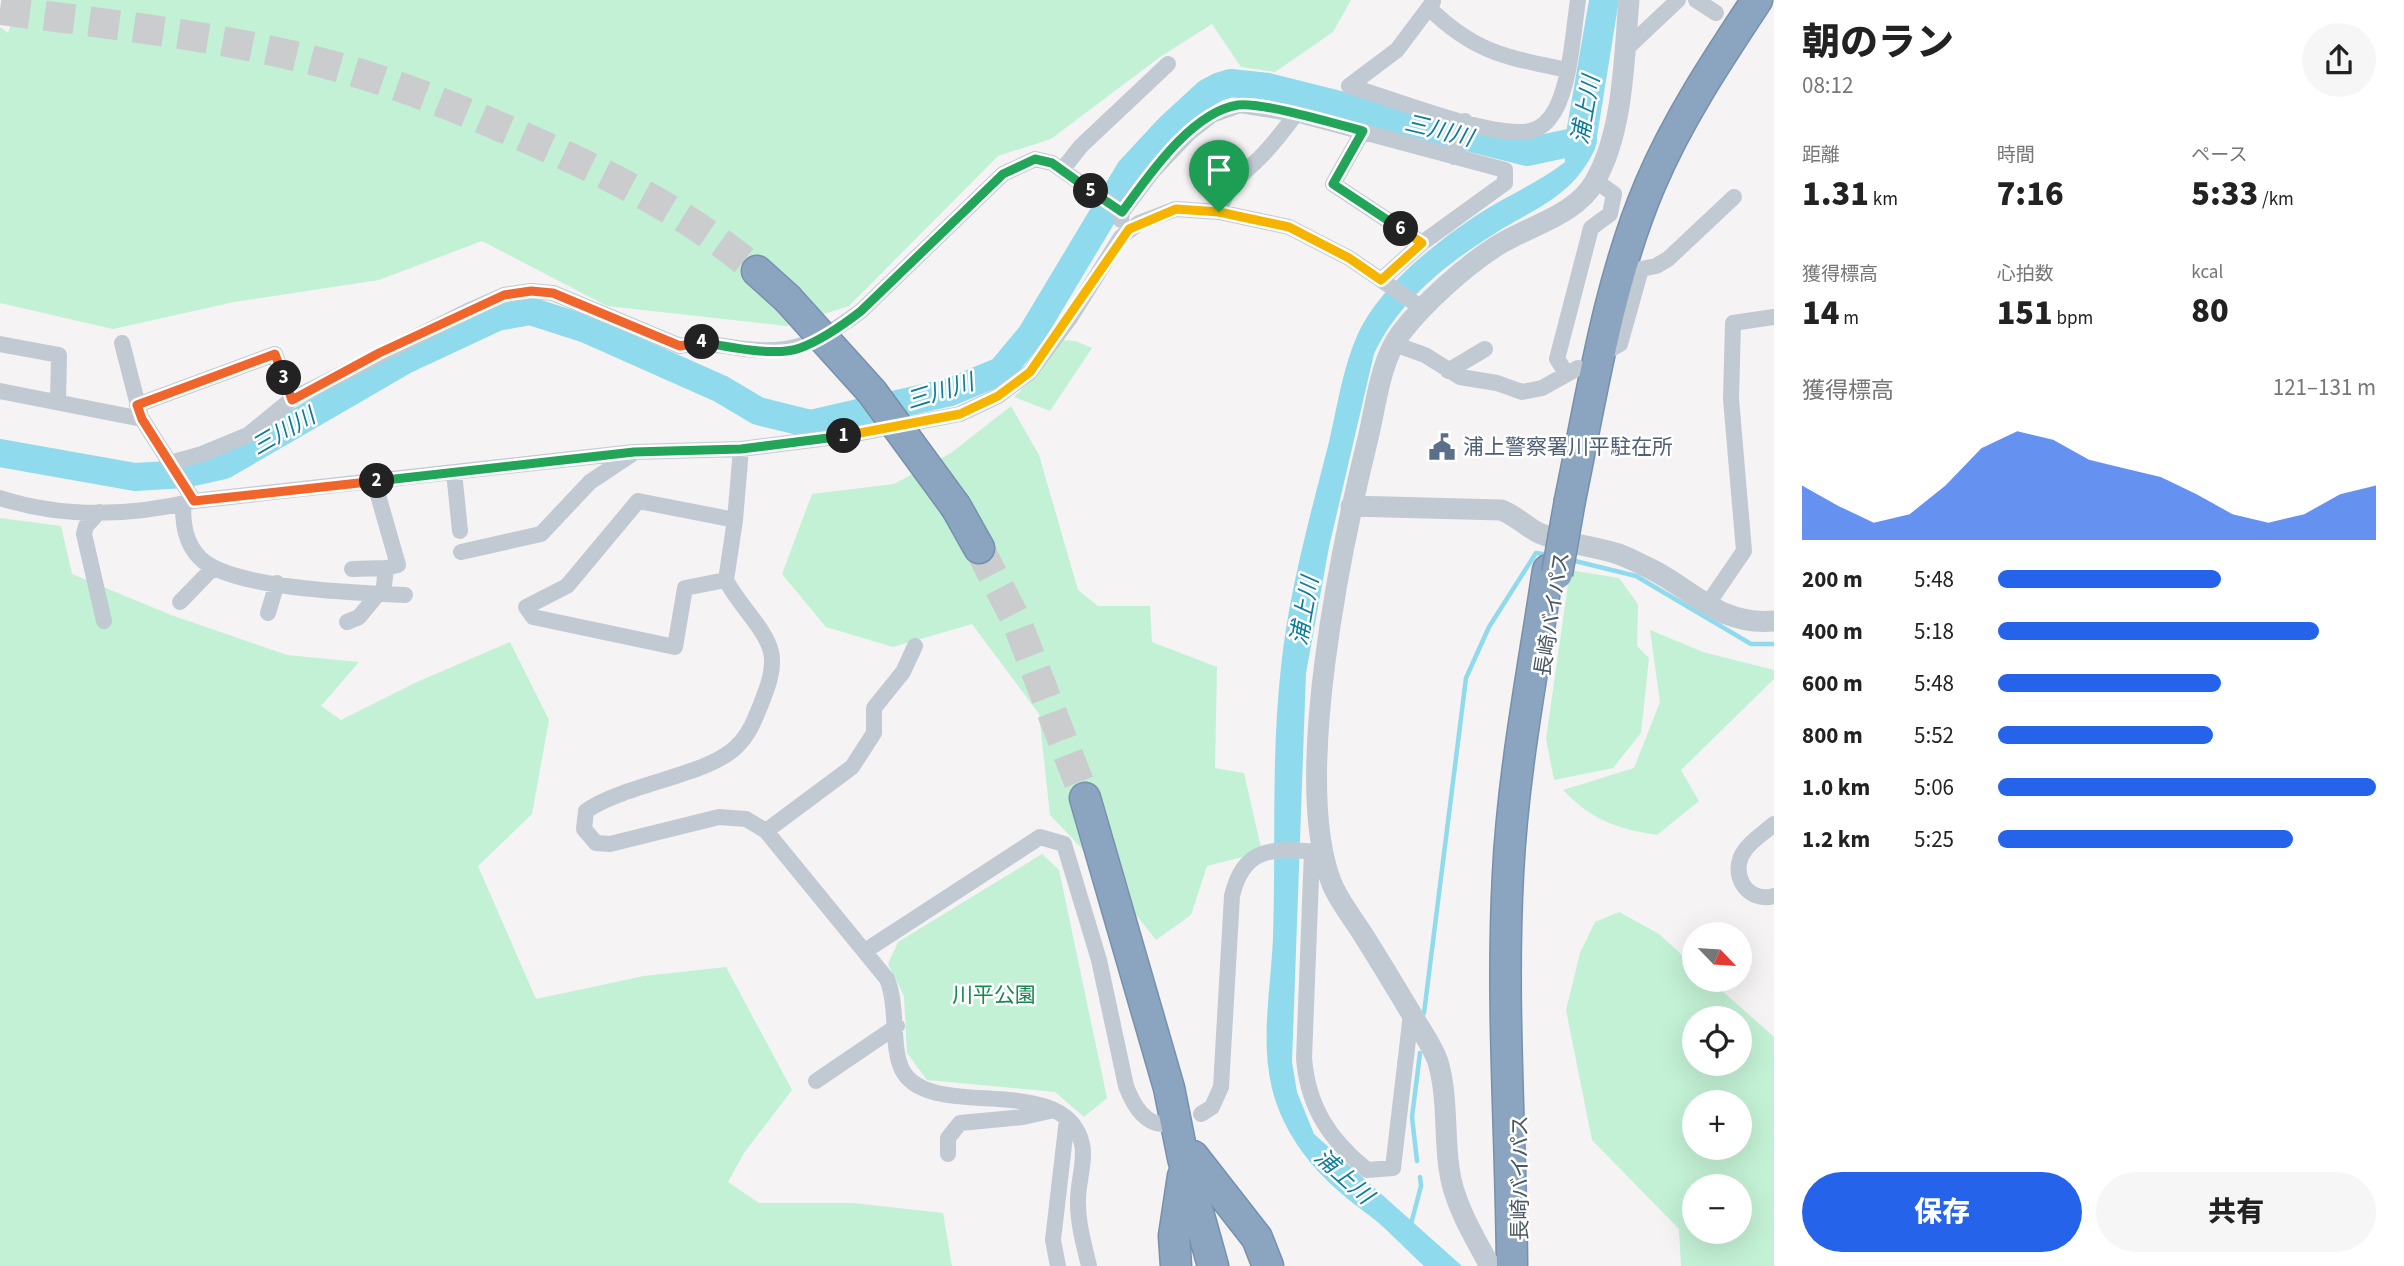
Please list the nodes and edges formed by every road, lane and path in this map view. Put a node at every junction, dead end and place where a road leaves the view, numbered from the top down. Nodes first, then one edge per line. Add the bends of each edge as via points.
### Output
1 (1578, 0) edge
2 (1629, 0) edge
3 (1678, 0) edge
4 (1696, 0) edge
5 (1746, 0) edge
6 (1757, 0) edge
7 (1432, 4) edge
8 (1716, 13) dead end
9 (1625, 50) junction
10 (1168, 64) dead end
11 (1567, 70) junction
12 (1296, 114) junction
13 (1465, 121) junction
14 (1363, 131) junction
15 (1454, 157) junction
16 (1062, 170) junction
17 (1596, 181) junction
18 (1734, 197) dead end
19 (1122, 212) junction
20 (1219, 212) junction
21 (1121, 237) junction
22 (1422, 243) junction
23 (757, 271) tunnel mouth
24 (1382, 281) junction
25 (1422, 308) junction
26 (1774, 317) edge
27 (122, 343) dead end
28 (0, 344) edge
29 (1394, 344) junction
30 (1485, 349) dead end
31 (1611, 349) dead end
32 (1448, 371) junction
33 (0, 391) edge
34 (292, 400) junction
35 (58, 402) junction
36 (139, 412) junction
37 (741, 449) junction
38 (634, 452) junction
39 (170, 463) junction
40 (454, 472) junction
41 (374, 481) junction
42 (0, 498) edge
43 (1565, 498) junction
44 (189, 502) junction
45 (1351, 506) junction
46 (99, 512) junction
47 (735, 520) junction
48 (460, 531) dead end
49 (979, 548) tunnel mouth
50 (461, 552) dead end
51 (213, 568) junction
52 (352, 569) dead end
53 (386, 569) junction
54 (1553, 572) junction
55 (726, 580) junction
56 (277, 583) junction
57 (380, 594) junction
58 (405, 595) dead end
59 (180, 602) dead end
60 (1707, 605) junction
61 (268, 613) dead end
62 (104, 621) dead end
63 (1774, 621) edge
64 (347, 622) dead end
65 (915, 646) dead end
66 (1085, 798) tunnel mouth
67 (1774, 824) edge
68 (766, 831) junction
69 (1317, 852) junction
70 (1774, 896) edge
71 (865, 951) junction
72 (1411, 1014) junction
73 (897, 1026) junction
74 (816, 1081) dead end
75 (1061, 1114) junction
76 (1201, 1114) dead end
77 (1162, 1124) dead end
78 (948, 1154) dead end
79 (1188, 1157) junction
80 (1058, 1266) edge
81 (1089, 1266) edge
82 (1176, 1266) edge
83 (1213, 1266) edge
84 (1228, 1266) edge
85 (1268, 1266) edge
86 (1490, 1266) edge
87 (1512, 1266) edge
88 (1520, 1266) edge

1 - 11 street
2 - 9 street
3 - 9 street
4 - 8 street
5 - 43 highway, 長崎バイパス via 1686,94 1627,220 1598,323
6 - 43 highway, 長崎バイパス via 1694,99 1636,221
7 - 11 street via 1469,42 1495,54
7 - 13 street via 1397,50 1349,86
9 - 17 street via 1612,132
10 - 16 street via 1081,146
11 - 13 street via 1560,100 1541,127 1517,133
12 - 14 street
12 - 19 street via 1240,105 1212,115 1153,171
12 - 20 street via 1267,150 1234,179
13 - 15 street
14 - 15 street
14 - 22 street via 1333,184
15 - 22 street via 1505,170 1505,183
16 - 19 street
16 - 34 street via 1035,159 1003,174 861,311 798,349 748,350 699,342 680,346 553,293 531,291 504,295 470,310
17 - 25 street via 1579,201 1495,247
17 - 32 street via 1614,194 1610,214 1591,228 1563,328 1557,359 1572,371 1542,388 1522,392
18 - 31 street via 1668,259 1641,269 1620,344
19 - 21 street
20 - 21 street via 1176,209 1139,223
20 - 24 street via 1289,227
21 - 37 street via 1030,372 998,396 960,414 927,422
22 - 24 street
23 - 49 highway, bridge via 872,392 956,507
24 - 25 street
25 - 29 street
26 - 60 street via 1733,323 1731,399 1744,551
27 - 36 street
28 - 35 street via 59,355
29 - 32 street via 1425,355
29 - 45 street
30 - 32 street
33 - 35 street
34 - 36 street via 275,354
34 - 39 street via 248,435
35 - 36 street
36 - 39 street
37 - 38 street
37 - 47 street
38 - 40 street
38 - 50 street via 590,482 541,534
39 - 44 street
40 - 41 street
40 - 48 street
41 - 44 street
41 - 53 street via 398,565
42 - 46 street
43 - 54 highway, 長崎バイパス, bridge
44 - 46 street
44 - 51 street via 183,526 188,542
45 - 60 street via 1501,510 1537,531 1615,553 1652,569
45 - 69 street via 1330,637 1317,766
46 - 62 street via 84,534
47 - 55 street
47 - 55 street via 638,501 567,586 526,607 533,617 675,647 685,588
51 - 56 street
51 - 59 street
52 - 53 street
53 - 57 street
54 - 87 highway, 長崎バイパス via 1522,745 1508,872 1505,973
54 - 88 highway, 長崎バイパス via 1519,873
55 - 68 street via 772,655 766,691 747,734 725,755 601,800 586,811 582,821 588,837 610,844 719,817 746,819
56 - 57 street
56 - 61 street
57 - 58 street
57 - 64 street via 359,617
60 - 63 street via 1729,617
65 - 68 street via 903,673 874,708 874,733 852,768
66 - 79 highway
67 - 70 street via 1744,852 1740,868 1747,892 1763,899
68 - 71 street
69 - 72 street
69 - 72 street via 1304,1058 1307,1084 1322,1121 1341,1149 1367,1170 1393,1168
69 - 76 street via 1262,852 1240,870 1231,896 1221,1087 1212,1107
71 - 73 street via 890,986
71 - 77 street via 1040,837 1064,844 1098,960 1126,1086 1146,1118
72 - 86 street via 1437,1057 1446,1100 1449,1171 1470,1229
73 - 74 street
73 - 75 street via 897,1056 903,1073 914,1084 932,1092 1043,1105
75 - 78 street via 960,1123 948,1138
75 - 80 street via 1053,1240
75 - 81 street via 1082,1144 1078,1202
79 - 82 highway via 1174,1236
79 - 83 highway
79 - 84 highway
79 - 85 highway via 1257,1238

